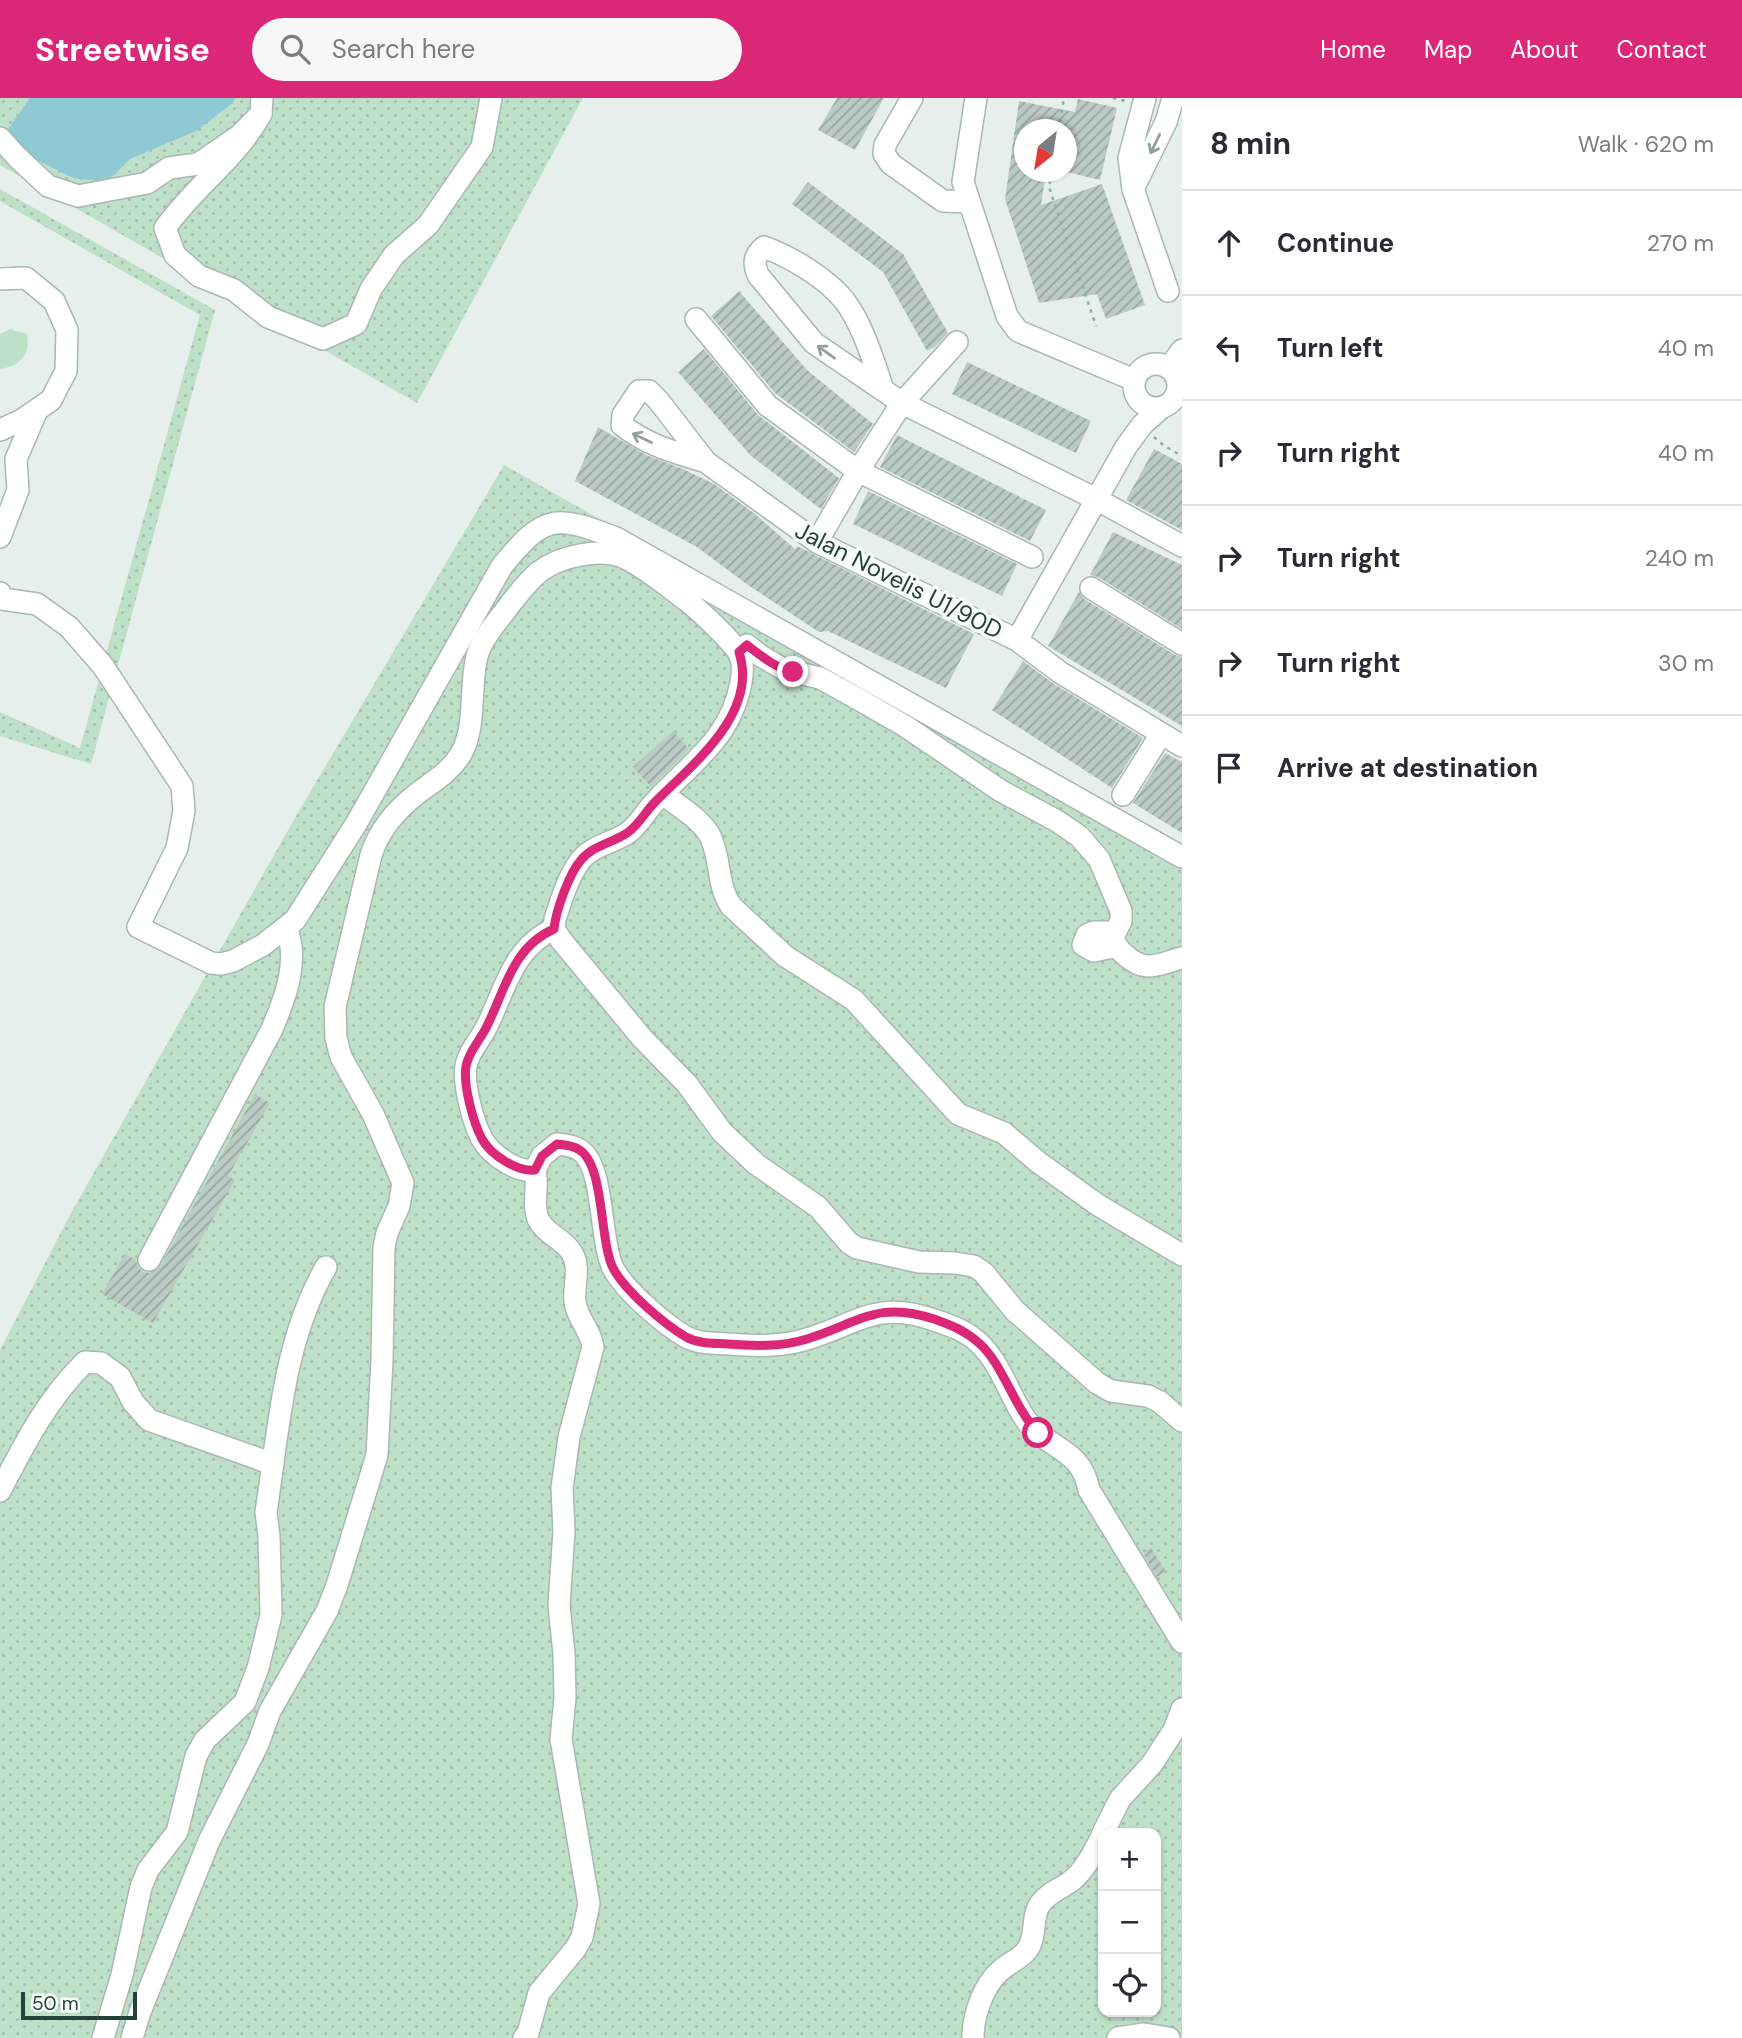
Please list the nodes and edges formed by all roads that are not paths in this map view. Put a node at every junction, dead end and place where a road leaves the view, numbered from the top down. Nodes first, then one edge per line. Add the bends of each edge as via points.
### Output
1 (492, 98) edge
2 (912, 98) edge
3 (976, 98) edge
4 (1144, 98) edge
5 (1172, 98) edge
6 (262, 106) edge
7 (0, 138) edge
8 (1133, 189) junction
9 (968, 202) junction
10 (0, 279) edge
11 (1168, 291) dead end
12 (696, 319) dead end
13 (957, 342) dead end
14 (1182, 350) edge
15 (1169, 368) junction
16 (1135, 387) junction
17 (883, 389) junction
18 (1173, 401) edge
19 (902, 403) junction
20 (37, 410) junction
21 (0, 430) edge
22 (1126, 447) junction
23 (8, 455) edge
24 (706, 462) dead end
25 (858, 471) junction
26 (1096, 499) junction
27 (0, 537) edge
28 (817, 542) junction
29 (1182, 546) edge
30 (1032, 557) dead end
31 (1091, 587) dead end
32 (1, 597) edge
33 (1017, 639) junction
34 (1182, 644) edge
35 (739, 652) junction
36 (1161, 734) junction
37 (1182, 746) edge
38 (663, 794) junction
39 (1123, 795) dead end
40 (1182, 857) edge
41 (286, 928) junction
42 (554, 929) junction
43 (1182, 958) edge
44 (535, 1170) junction
45 (1182, 1255) edge
46 (149, 1260) dead end
47 (327, 1267) dead end
48 (1182, 1421) edge
49 (274, 1464) junction
50 (0, 1491) edge
51 (1182, 1642) edge
52 (245, 1702) junction
53 (1182, 1709) edge
54 (270, 1711) junction
55 (1106, 1828) edge
56 (1098, 1842) edge
57 (103, 2038) edge
58 (132, 2038) edge
59 (524, 2038) edge
60 (973, 2038) edge
61 (1118, 2038) edge
62 (1169, 2038) edge

1 - 6 street via 482,147 428,225 394,255 355,324 323,339 268,317 234,290 199,276 175,255 165,228 249,135
2 - 9 street via 884,154 943,201
3 - 9 street via 963,183
4 - 8 street via 1129,158
5 -> 8 street via 1166,122
6 - 7 street via 239,136 198,164 169,169 147,183 78,197 48,186
8 - 11 street
9 - 16 street via 1007,316 1018,331
10 - 20 street via 26,278 54,301 67,330 66,372 51,400
12 - 25 street via 768,406
13 - 19 street
14 - 15 street
15 - 16 street via 1148,365 1140,371
15 - 18 street via 1179,386
16 - 18 street via 1142,403 1151,408
16 - 22 street, Jalan Novelis U1/90D
17 -> 17 street via 814,343 758,275 756,254 764,247 785,255 834,289 869,348
17 - 19 street
18 - 22 street, Jalan Novelis U1/90D via 1142,425
19 - 25 street
19 - 26 street
20 - 21 street
20 - 23 street
22 - 26 street, Jalan Novelis U1/90D
23 - 27 street via 18,490
24 - 28 street, Jalan Novelis U1/90D
25 - 28 street
25 - 30 street
26 - 29 street
26 - 33 street, Jalan Novelis U1/90D
28 - 33 street, Jalan Novelis U1/90D
31 - 34 street
32 - 41 street via 37,604 69,627 103,666 182,786 184,811 177,848 138,927 221,964 263,945
33 - 36 street via 1061,673
35 - 38 street via 744,667 741,685 722,732
35 - 43 street via 747,645 785,670 820,678 1079,836 1099,859 1113,889 1121,911 1116,939 1125,955 1143,967
35 - 54 street via 689,602 622,557 596,553 565,559 542,570 482,643 467,741 459,758 448,772 415,795 377,838 335,1007 341,1057 373,1114 402,1183 384,1247 377,1455 327,1611
36 - 37 street
36 - 39 street
38 - 42 street via 627,833 580,860
38 - 45 street via 711,838 724,897 731,906 785,956 854,1000 958,1114 1004,1133 1098,1205
40 - 41 street via 627,544 580,524 563,523 532,532 502,566 356,824
41 - 46 street via 292,949 283,1004
42 - 44 street via 536,939 515,961 466,1065 467,1096 482,1139 508,1163
42 - 48 street via 642,1038 687,1084 722,1132 756,1164 818,1207 849,1243 919,1262 974,1266 1015,1311 1097,1383 1111,1391 1148,1396
44 - 51 street via 542,1156 557,1144 586,1155 599,1192 613,1268 662,1320 688,1338 740,1345 782,1344 880,1312 905,1311 968,1334 990,1356 1026,1420 1081,1465 1089,1490
44 - 59 street via 537,1216 575,1257 574,1299 593,1347 569,1437 559,1605 565,1698 561,1739 589,1904 582,1937 539,1993
47 - 49 street via 304,1311 290,1357
49 - 50 street via 149,1420 120,1377 101,1363 85,1362 37,1422
49 - 52 street via 266,1512 271,1615
52 - 54 street
52 - 57 street via 205,1740 196,1756 177,1832 141,1887
53 - 55 street via 1174,1730 1121,1799
54 - 58 street via 209,1841
56 - 60 street via 1084,1869 1040,1904 1030,1945 995,1977 975,2015
61 - 62 street via 1144,2034

